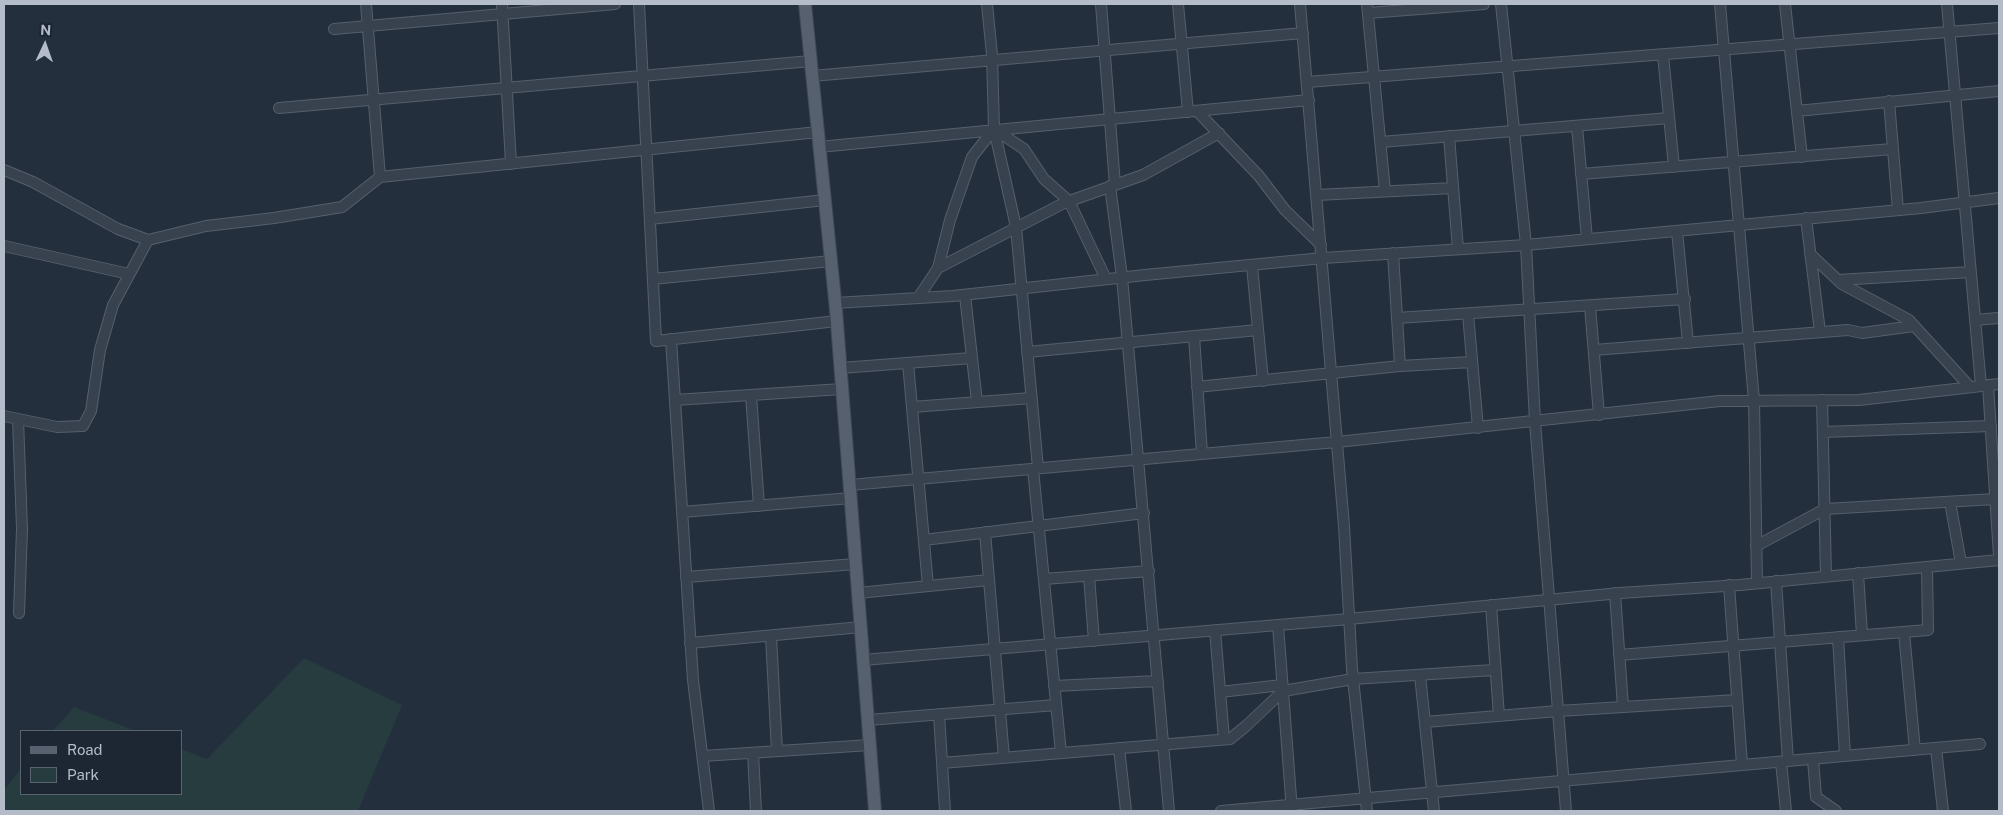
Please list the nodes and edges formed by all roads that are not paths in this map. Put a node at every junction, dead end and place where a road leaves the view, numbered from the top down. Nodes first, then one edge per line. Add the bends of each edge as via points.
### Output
1 (366, 4) edge
2 (615, 4) edge
3 (639, 4) edge
4 (805, 4) edge
5 (987, 4) edge
6 (1101, 4) edge
7 (1178, 4) edge
8 (1300, 4) edge
9 (1484, 4) edge
10 (1501, 4) edge
11 (1720, 4) edge
12 (1786, 4) edge
13 (1947, 4) edge
14 (1440, 6) edge
15 (1368, 8) edge
16 (502, 9) edge
17 (368, 26) junction
18 (1999, 28) edge
19 (334, 29) dead end
20 (1302, 33) junction
21 (1949, 33) junction
22 (1181, 44) junction
23 (1790, 45) junction
24 (1105, 50) junction
25 (1723, 50) junction
26 (1663, 55) junction
27 (992, 60) junction
28 (811, 61) junction
29 (1509, 67) junction
30 (643, 76) junction
31 (812, 76) junction
32 (1375, 77) junction
33 (1307, 82) junction
34 (506, 88) junction
35 (1999, 90) edge
36 (1955, 94) junction
37 (374, 100) junction
38 (1308, 100) junction
39 (1889, 102) junction
40 (279, 108) dead end
41 (1797, 111) junction
42 (1192, 112) junction
43 (1669, 118) junction
44 (1111, 120) junction
45 (1577, 126) junction
46 (994, 129) junction
47 (1515, 131) junction
48 (818, 132) junction
49 (1219, 134) junction
50 (1449, 136) junction
51 (1380, 142) junction
52 (819, 148) junction
53 (1893, 149) junction
54 (646, 150) junction
55 (1802, 157) junction
56 (1733, 162) junction
57 (511, 164) junction
58 (1674, 167) junction
59 (4, 170) edge
60 (1581, 174) junction
61 (380, 177) junction
62 (1112, 185) junction
63 (1453, 188) junction
64 (1385, 191) junction
65 (1317, 195) junction
66 (1999, 198) edge
67 (825, 200) junction
68 (1069, 201) junction
69 (1965, 202) junction
70 (1898, 210) junction
71 (1806, 218) junction
72 (650, 219) junction
73 (1739, 225) junction
74 (1016, 228) junction
75 (1677, 230) junction
76 (1587, 239) junction
77 (148, 240) junction
78 (1321, 245) junction
79 (1526, 245) junction
80 (4, 246) edge
81 (1458, 249) junction
82 (1393, 253) junction
83 (1810, 254) junction
84 (1322, 258) junction
85 (831, 260) junction
86 (1252, 266) junction
87 (938, 268) junction
88 (1971, 272) junction
89 (130, 274) junction
90 (1122, 277) junction
91 (653, 279) junction
92 (1106, 279) junction
93 (1838, 280) junction
94 (1022, 288) junction
95 (965, 295) junction
96 (918, 298) junction
97 (1685, 299) junction
98 (835, 303) junction
99 (1590, 306) junction
100 (1530, 310) junction
101 (1468, 314) junction
102 (1397, 318) junction
103 (1999, 318) edge
104 (1975, 320) junction
105 (837, 321) junction
106 (1914, 326) junction
107 (1258, 330) junction
108 (1820, 332) junction
109 (1194, 336) junction
110 (1749, 338) junction
111 (671, 339) junction
112 (1128, 342) junction
113 (1688, 343) junction
114 (1594, 350) junction
115 (1028, 352) junction
116 (972, 358) junction
117 (1472, 362) junction
118 (908, 363) junction
119 (1400, 366) junction
120 (841, 368) junction
121 (1332, 374) junction
122 (1263, 381) junction
123 (1999, 384) edge
124 (1980, 386) junction
125 (1197, 387) junction
126 (842, 389) junction
127 (751, 395) junction
128 (1032, 398) junction
129 (675, 400) junction
130 (1822, 400) junction
131 (1754, 401) junction
132 (977, 402) junction
133 (912, 407) junction
134 (1599, 415) junction
135 (4, 416) edge
136 (18, 419) junction
137 (1535, 422) junction
138 (1995, 424) edge
139 (1478, 428) junction
140 (1823, 432) junction
141 (1337, 442) junction
142 (1202, 454) junction
143 (1139, 460) junction
144 (1036, 469) junction
145 (1996, 469) edge
146 (919, 479) junction
147 (850, 485) junction
148 (851, 498) junction
149 (1996, 499) junction
150 (1950, 502) junction
151 (760, 506) junction
152 (1825, 509) junction
153 (682, 512) junction
154 (1144, 513) junction
155 (1039, 526) junction
156 (985, 532) junction
157 (924, 540) junction
158 (1756, 546) junction
159 (1999, 556) edge
160 (1999, 560) edge
161 (1961, 563) junction
162 (856, 564) junction
163 (1927, 567) junction
164 (1149, 571) junction
165 (1858, 573) junction
166 (1089, 576) junction
167 (1826, 576) junction
168 (686, 577) junction
169 (1044, 579) junction
170 (989, 580) junction
171 (1776, 581) junction
172 (1757, 583) junction
173 (1729, 585) junction
174 (928, 586) junction
175 (858, 592) junction
176 (1615, 593) junction
177 (1549, 600) junction
178 (1491, 605) junction
179 (19, 613) dead end
180 (1349, 619) junction
181 (1278, 625) junction
182 (861, 627) junction
183 (1215, 630) junction
184 (1904, 632) junction
185 (1862, 635) junction
186 (771, 636) junction
187 (1154, 636) junction
188 (1838, 637) junction
189 (1094, 641) junction
190 (1780, 642) junction
191 (690, 643) junction
192 (1050, 644) junction
193 (1733, 646) junction
194 (995, 649) junction
195 (1619, 655) junction
196 (864, 660) junction
197 (1494, 670) junction
198 (1420, 675) junction
199 (1353, 679) junction
200 (1158, 680) junction
201 (1054, 686) junction
202 (1282, 688) junction
203 (1220, 692) junction
204 (1737, 700) junction
205 (1056, 705) junction
206 (1623, 707) junction
207 (1000, 709) junction
208 (1558, 710) junction
209 (939, 714) junction
210 (1499, 716) junction
211 (868, 720) junction
212 (1425, 722) junction
213 (1224, 739) junction
214 (1164, 744) junction
215 (1980, 744) dead end
216 (870, 745) junction
217 (1120, 748) junction
218 (1936, 748) junction
219 (1915, 750) junction
220 (777, 751) junction
221 (754, 753) junction
222 (1061, 753) junction
223 (703, 756) junction
224 (1845, 756) junction
225 (1004, 758) junction
226 (1813, 759) junction
227 (1784, 761) junction
228 (942, 763) junction
229 (1742, 765) junction
230 (1564, 781) junction
231 (1432, 792) junction
232 (1366, 798) junction
233 (1291, 808) edge
234 (709, 811) edge
235 (756, 811) edge
236 (875, 811) edge
237 (945, 811) edge
238 (1126, 811) edge
239 (1170, 811) edge
240 (1221, 811) edge
241 (1367, 811) edge
242 (1434, 811) edge
243 (1566, 811) edge
244 (1786, 811) edge
245 (1836, 811) edge
246 (1943, 811) edge

1 - 17 street
2 - 16 street
3 - 30 street
4 - 28 main road
5 - 27 street
6 - 24 street
7 - 22 street
8 - 20 street
9 - 14 street
10 - 29 street
11 - 25 street
12 - 23 street
13 - 21 street
14 - 15 street
15 - 32 street
16 - 17 street
16 - 34 street
17 - 19 street
17 - 37 street
18 - 21 street
20 - 22 street
20 - 33 street
21 - 23 street
21 - 36 street
22 - 24 street
22 - 42 street
23 - 25 street
23 - 41 street
24 - 27 street
24 - 44 street
25 - 26 street
25 - 56 street
26 - 29 street
26 - 43 street
27 - 31 street
27 - 46 street
28 - 30 street
28 - 31 main road
29 - 32 street
29 - 47 street
30 - 34 street
30 - 54 street
31 - 48 main road
32 - 33 street
32 - 51 street
33 - 38 street
34 - 37 street
34 - 57 street
35 - 36 street
36 - 39 street
36 - 69 street
37 - 40 street
37 - 61 street
38 - 42 street
38 - 65 street
39 - 41 street
39 - 53 street
41 - 55 street
42 - 44 street
42 - 49 street
43 - 45 street
43 - 58 street
44 - 46 street
44 - 62 street
45 - 47 street
45 - 60 street
46 - 52 street
46 - 68 street via 1024,149 1044,179
46 - 74 street
46 - 87 street via 972,157 950,220
47 - 50 street
47 - 79 street
48 - 52 main road
48 - 54 street
49 - 62 street via 1143,175
49 - 78 street via 1260,176 1285,210
50 - 51 street
50 - 63 street
51 - 64 street
52 - 67 main road
53 - 55 street
53 - 70 street
54 - 57 street
54 - 72 street
55 - 56 street
56 - 58 street
56 - 73 street
57 - 61 street
58 - 60 street
59 - 77 street via 33,182 118,229
60 - 76 street
61 - 77 street via 342,207 206,226
62 - 68 street
62 - 90 street
63 - 64 street
63 - 81 street
64 - 65 street
65 - 78 street
66 - 69 street
67 - 72 street
67 - 85 main road
68 - 74 street
68 - 92 street
69 - 70 street
69 - 88 street
70 - 71 street
71 - 73 street
71 - 83 street
72 - 91 street
73 - 75 street
73 - 110 street
74 - 87 street
74 - 94 street
75 - 76 street
75 - 97 street
76 - 79 street
77 - 89 street
78 - 84 street
79 - 81 street
79 - 100 street
80 - 89 street
81 - 82 street
82 - 84 street
82 - 102 street
83 - 93 street
83 - 108 street
84 - 86 street
84 - 121 street
85 - 91 street
85 - 98 main road
86 - 90 street
86 - 107 street
87 - 96 street
88 - 93 street
88 - 104 street
89 - 136 street via 113,305 100,350 91,410 83,426 57,427
90 - 92 street
90 - 112 street
91 - 111 street via 656,341
92 - 94 street
93 - 106 street via 1909,320
94 - 95 street
94 - 115 street
95 - 96 street
95 - 116 street
96 - 98 street
97 - 99 street
97 - 113 street
98 - 105 main road
99 - 100 street
99 - 114 street
100 - 101 street
100 - 137 street
101 - 102 street
101 - 117 street
102 - 119 street
103 - 104 street
104 - 124 street
105 - 111 street
105 - 120 main road
106 - 108 street via 1862,333 1848,330
106 - 124 street
107 - 109 street
107 - 122 street
108 - 110 street
109 - 112 street
109 - 125 street
110 - 113 street
110 - 131 street
111 - 129 street
112 - 115 street
112 - 143 street
113 - 114 street
114 - 134 street
115 - 128 street
116 - 118 street
116 - 132 street
117 - 119 street
117 - 139 street
118 - 120 street
118 - 133 street
119 - 121 street
120 - 126 main road
121 - 122 street
121 - 141 street
122 - 125 street
123 - 124 street
124 - 130 street via 1858,400
124 - 138 street
125 - 142 street
126 - 127 street
126 - 147 main road
127 - 129 street
127 - 151 street
128 - 132 street
128 - 144 street
129 - 153 street
130 - 131 street
130 - 140 street
131 - 134 street via 1720,401
131 - 158 street
132 - 133 street
133 - 146 street
134 - 137 street
135 - 136 street
136 - 179 street via 22,529
137 - 139 street
137 - 177 street
138 - 140 street
138 - 145 street
139 - 141 street
140 - 152 street
141 - 142 street
141 - 180 street
142 - 143 street
143 - 144 street
143 - 154 street
144 - 146 street
144 - 155 street
145 - 149 street
146 - 147 street
146 - 157 street
147 - 148 main road
148 - 151 street
148 - 162 main road
149 - 150 street
149 - 159 street
150 - 152 street
150 - 161 street
151 - 153 street
152 - 158 street
152 - 167 street
153 - 168 street
154 - 155 street
154 - 164 street
155 - 156 street
155 - 169 street
156 - 157 street
156 - 170 street
157 - 174 street
158 - 172 street
160 - 161 street
161 - 163 street
162 - 168 street
162 - 175 main road
163 - 165 street
163 - 184 street via 1928,630
164 - 166 street
164 - 187 street
165 - 167 street
165 - 185 street
166 - 169 street
166 - 189 street
167 - 171 street
168 - 191 street
169 - 192 street
170 - 174 street
170 - 194 street
171 - 172 street
171 - 190 street
172 - 173 street
173 - 176 street
173 - 193 street
174 - 175 street
175 - 182 main road
176 - 177 street
176 - 195 street
177 - 178 street
177 - 208 street
178 - 180 street
178 - 197 street
180 - 181 street
180 - 199 street
181 - 183 street
181 - 202 street
182 - 186 street
182 - 196 main road
183 - 187 street
183 - 203 street
184 - 185 street
184 - 219 street
185 - 188 street
186 - 191 street
186 - 220 street
187 - 189 street
187 - 200 street
188 - 190 street
188 - 224 street
189 - 192 street
190 - 193 street
190 - 227 street
191 - 223 street
192 - 194 street
192 - 201 street
193 - 195 street
193 - 204 street
194 - 196 street
194 - 207 street
195 - 206 street
196 - 211 main road
197 - 198 street
197 - 210 street
198 - 199 street
198 - 212 street
199 - 202 street
199 - 232 street
200 - 201 street
200 - 214 street
201 - 205 street
202 - 203 street
202 - 213 street via 1246,726 1230,739
202 - 233 street
203 - 213 street
204 - 206 street
204 - 229 street
205 - 207 street
205 - 222 street
206 - 208 street
207 - 209 street
207 - 225 street
208 - 210 street
208 - 230 street
209 - 211 street
209 - 228 street
210 - 212 street
211 - 216 main road
212 - 231 street
213 - 214 street
214 - 217 street
214 - 239 street
215 - 218 street
216 - 220 street
216 - 236 main road
217 - 222 street
217 - 238 street
218 - 219 street
218 - 246 street
219 - 224 street
220 - 221 street
221 - 223 street
221 - 235 street
222 - 225 street
223 - 234 street
224 - 226 street
225 - 228 street
226 - 227 street
226 - 245 street via 1816,797
227 - 229 street
227 - 244 street
228 - 237 street
229 - 230 street
230 - 231 street
230 - 243 street
231 - 232 street
231 - 242 street
232 - 233 street
232 - 241 street
233 - 240 street

